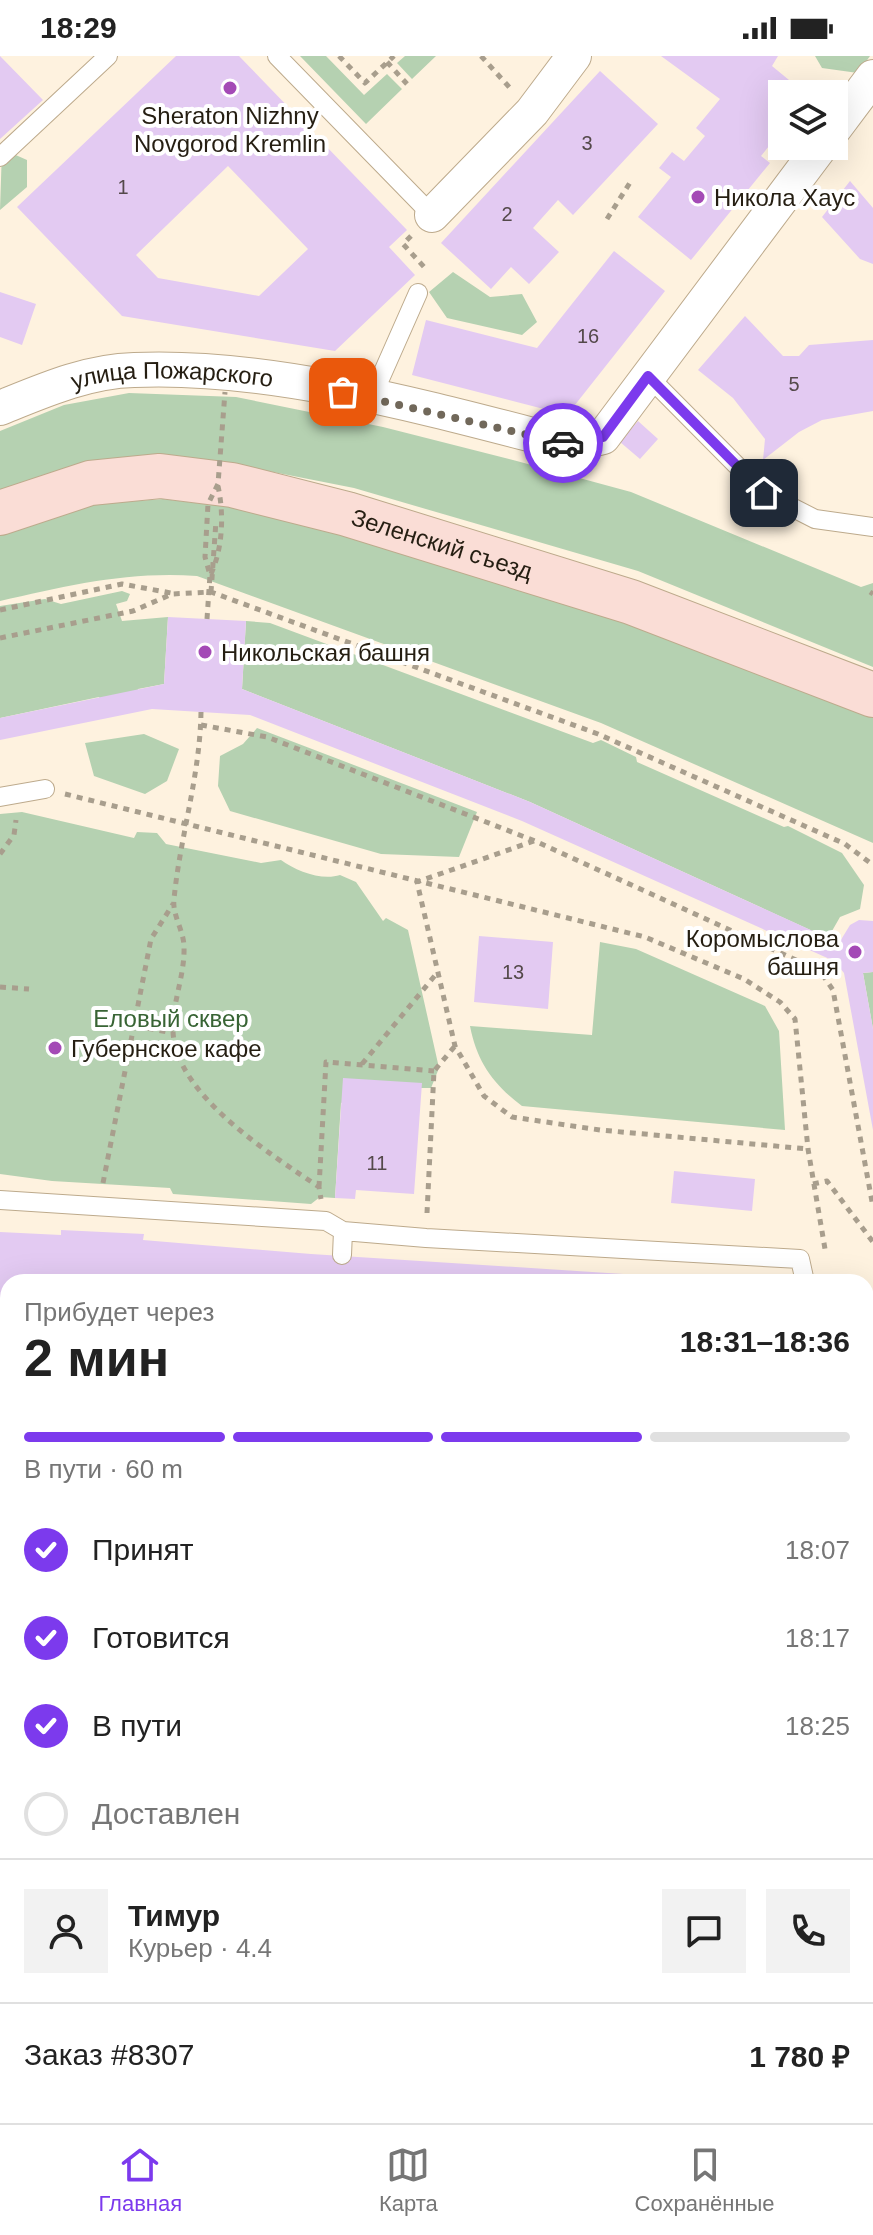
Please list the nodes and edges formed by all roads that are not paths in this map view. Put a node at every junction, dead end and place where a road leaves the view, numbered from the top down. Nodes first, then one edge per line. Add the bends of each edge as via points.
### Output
1 (108, 56) edge
2 (277, 56) edge
3 (574, 56) edge
4 (873, 77) edge
5 (848, 110) edge
6 (0, 157) edge
7 (810, 160) edge
8 (432, 215) joint
9 (418, 293) dead end
10 (648, 376) junction
11 (372, 397) junction
12 (0, 408) edge
13 (0, 513) edge
14 (873, 527) edge
15 (873, 695) edge
16 (45, 789) road end
17 (9, 795) edge
18 (0, 1200) edge
19 (343, 1231) junction
20 (342, 1255) dead end
21 (803, 1274) edge

1 - 6 lane
2 - 8 lane
3 - 8 street via 532,112
4 - 5 street
7 - 10 street, улица Пожарского
9 - 11 lane
10 - 11 street, улица Пожарского via 603,437 571,445
10 - 14 lane via 764,493 815,519
11 - 12 street, улица Пожарского via 228,373 132,370 61,383
13 - 15 main road, Зеленский съезд via 90,483 160,476 232,485 347,514 631,602
16 - 17 lane
18 - 19 lane via 326,1221
19 - 20 lane
19 - 21 lane via 800,1259

